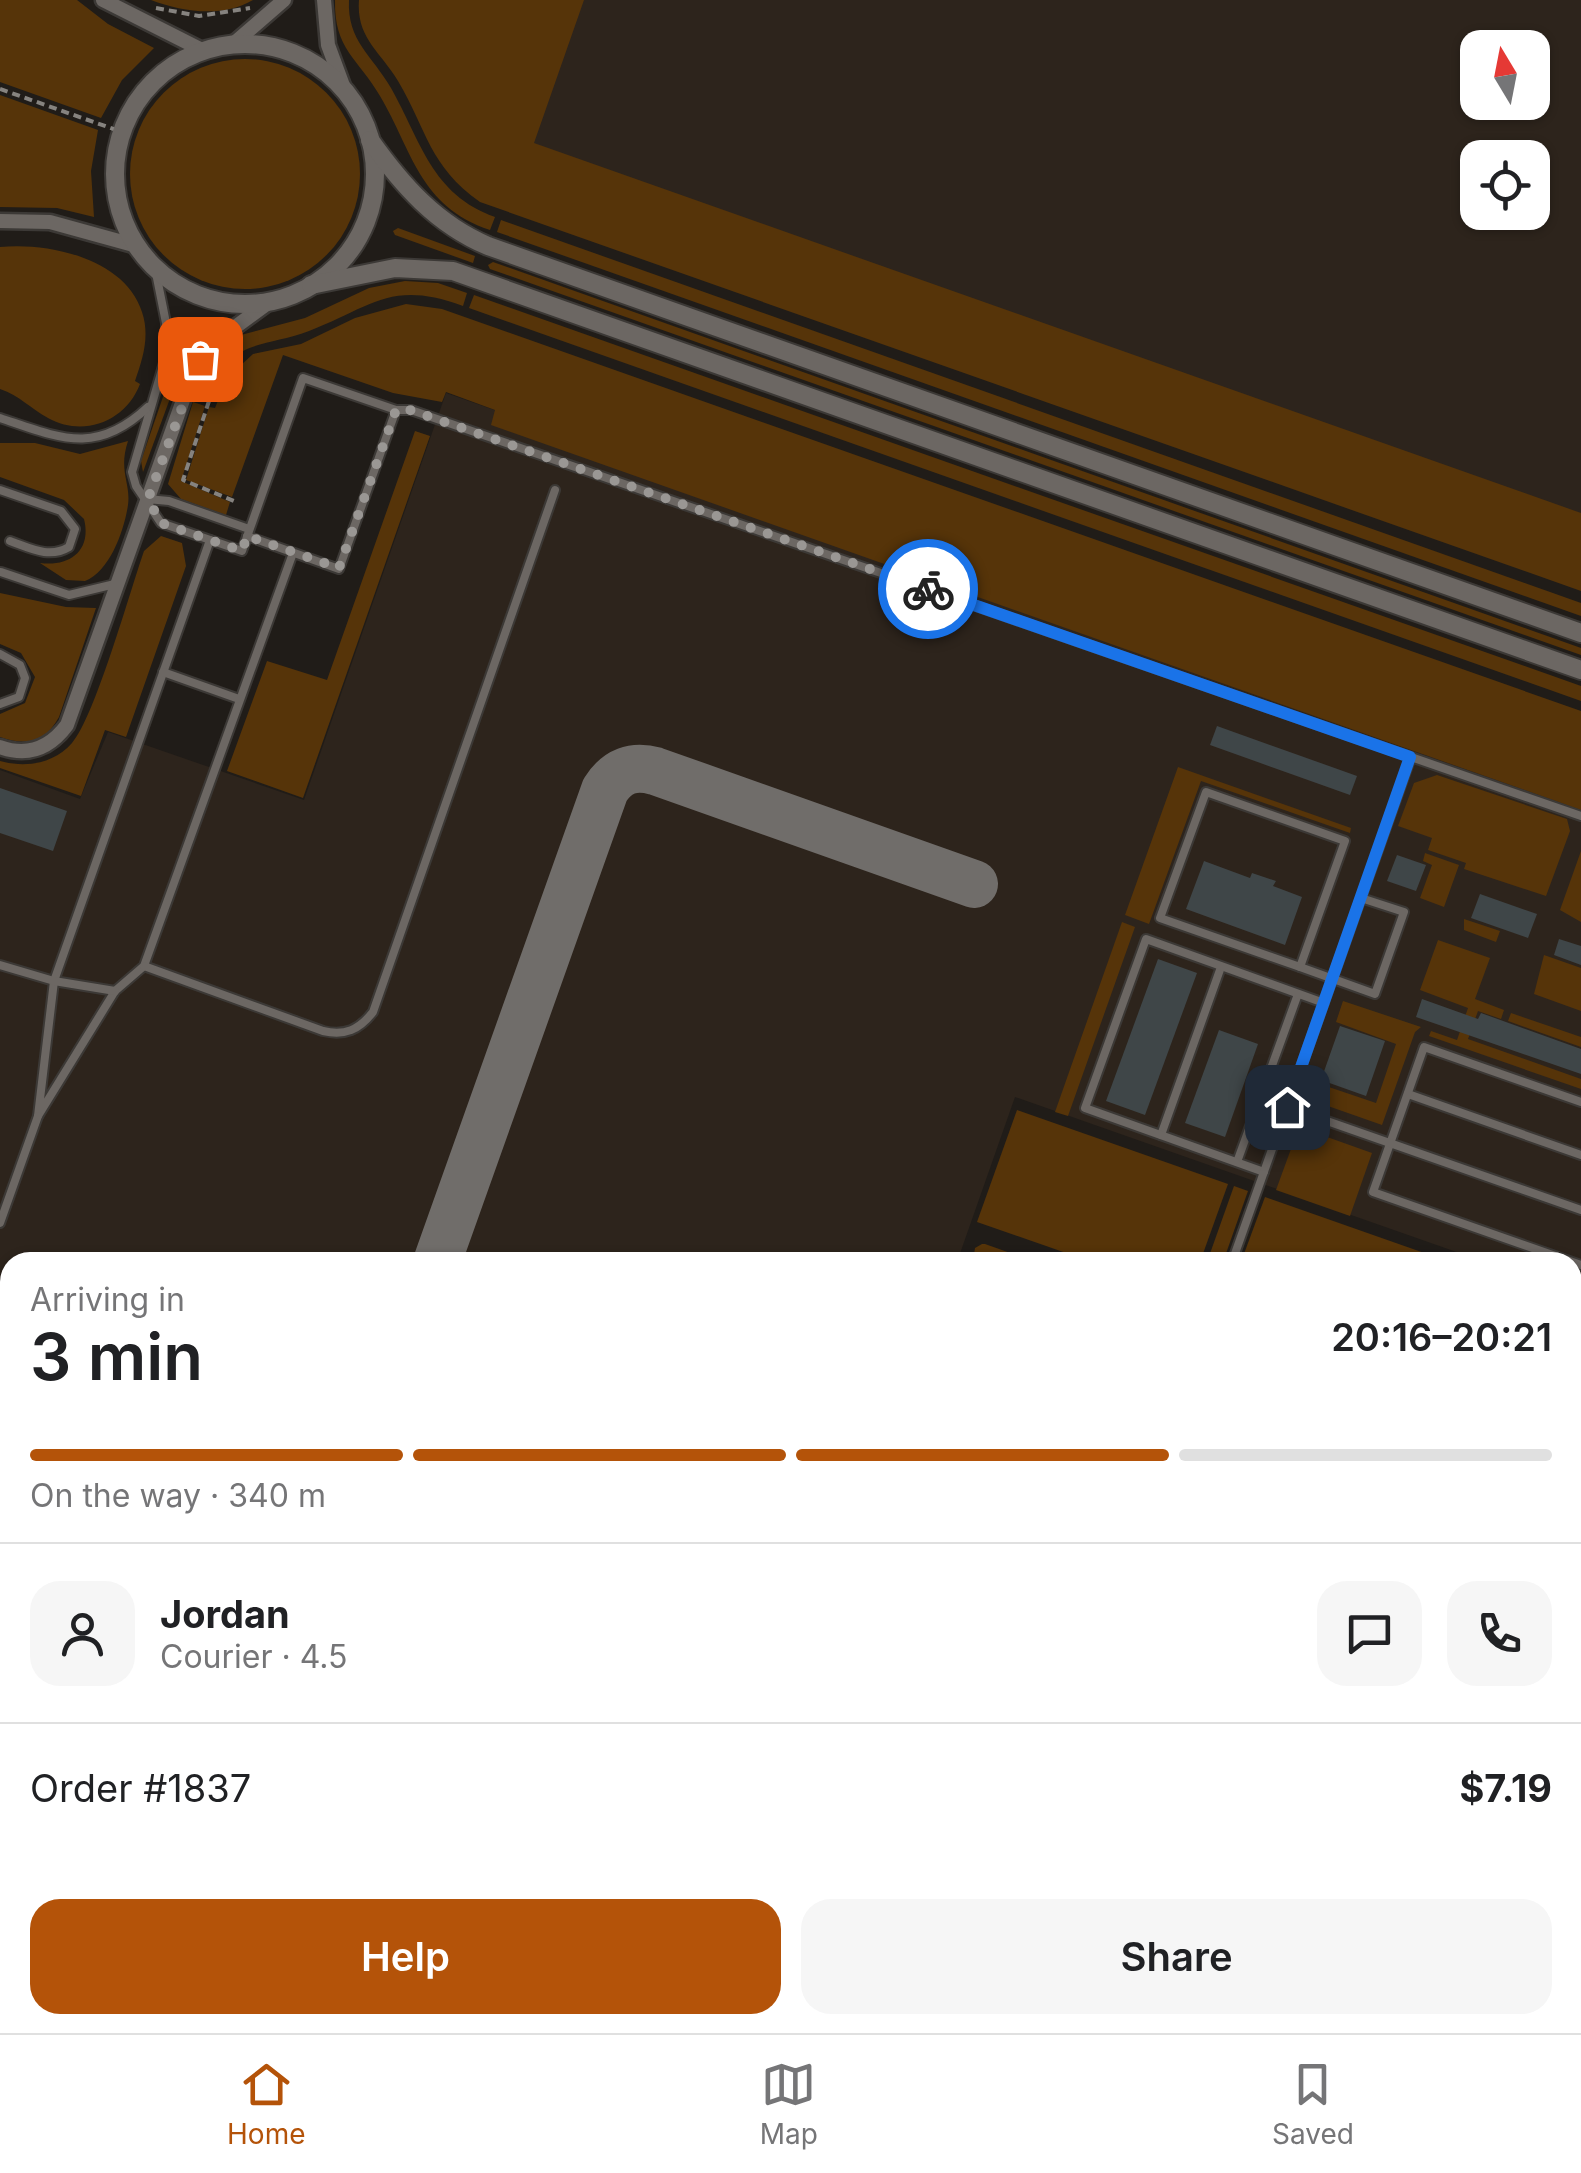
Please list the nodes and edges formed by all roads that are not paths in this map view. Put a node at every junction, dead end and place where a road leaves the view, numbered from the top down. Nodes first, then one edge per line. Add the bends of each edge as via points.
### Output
1 (104, 0) edge
2 (284, 0) edge
3 (324, 0) edge
4 (232, 45) junction
5 (204, 51) junction
6 (345, 91) junction
7 (370, 140) junction
8 (0, 221) edge
9 (137, 246) junction
10 (155, 268) junction
11 (311, 285) junction
12 (272, 300) junction
13 (151, 404) junction
14 (396, 410) junction
15 (0, 418) edge
16 (0, 490) edge
17 (555, 490) dead end
18 (148, 499) junction
19 (248, 533) junction
20 (210, 540) junction
21 (10, 541) dead end
22 (294, 552) junction
23 (0, 572) edge
24 (118, 583) junction
25 (1581, 633) edge
26 (0, 654) edge
27 (1581, 670) edge
28 (163, 672) junction
29 (239, 699) junction
30 (0, 704) edge
31 (0, 748) edge
32 (1410, 757) junction
33 (1581, 816) edge
34 (1361, 898) junction
35 (0, 965) edge
36 (144, 966) junction
37 (1222, 966) junction
38 (1300, 967) junction
39 (1332, 979) junction
40 (54, 982) junction
41 (115, 991) junction
42 (1298, 994) junction
43 (1324, 1003) junction
44 (1408, 1094) junction
45 (1581, 1102) edge
46 (1287, 1107) junction
47 (38, 1116) junction
48 (1161, 1135) junction
49 (1390, 1143) junction
50 (1581, 1155) edge
51 (1237, 1162) junction
52 (1264, 1172) junction
53 (1581, 1210) edge
54 (0, 1223) edge
55 (1236, 1252) edge
56 (1544, 1252) edge

1 - 5 street
2 - 4 street
3 - 6 street via 328,44
4 - 5 street
4 - 6 street via 287,51
5 - 9 street via 156,80 122,132 116,194
6 - 7 street
7 - 11 street via 375,182 365,222 344,258
7 - 25 street via 436,217 488,246
8 - 9 street via 50,222
9 - 10 street
10 - 12 street via 202,296
10 - 13 lane via 167,334
11 - 12 street
11 - 27 street via 395,268 453,271
12 - 18 street via 231,327 200,359
13 - 15 lane via 118,430 86,440
13 - 18 lane via 132,464 136,486
14 - 19 lane via 303,378
14 - 22 lane via 339,568
14 - 32 lane via 424,414
16 - 21 lane via 66,514 75,530 69,546 58,552
17 - 36 lane via 364,1024 338,1034 323,1031
18 - 19 lane
18 - 20 lane via 161,523
18 - 24 street
19 - 20 lane via 242,551
19 - 22 lane
20 - 28 lane
22 - 29 lane
23 - 24 lane via 69,595
24 - 31 street via 67,725 43,748
26 - 30 lane via 20,665 26,678 18,697
28 - 29 lane
28 - 40 lane
29 - 36 lane
32 - 33 lane
32 - 34 lane
34 - 39 lane
34 - 39 lane via 1404,912 1375,994
35 - 40 lane
36 - 41 lane
37 - 42 lane
37 - 48 lane
37 - 48 lane via 1146,939 1085,1108
38 - 38 lane via 1160,918 1206,792 1345,841
38 - 39 lane
39 - 43 lane
40 - 41 lane
40 - 47 lane
41 - 47 lane
42 - 43 lane
42 - 51 lane
43 - 46 lane
44 - 45 lane via 1424,1047
44 - 49 lane
44 - 50 lane
46 - 49 lane
46 - 52 lane
47 - 54 lane
48 - 51 lane
49 - 53 lane
49 - 56 lane via 1373,1192
51 - 52 lane
52 - 55 lane

